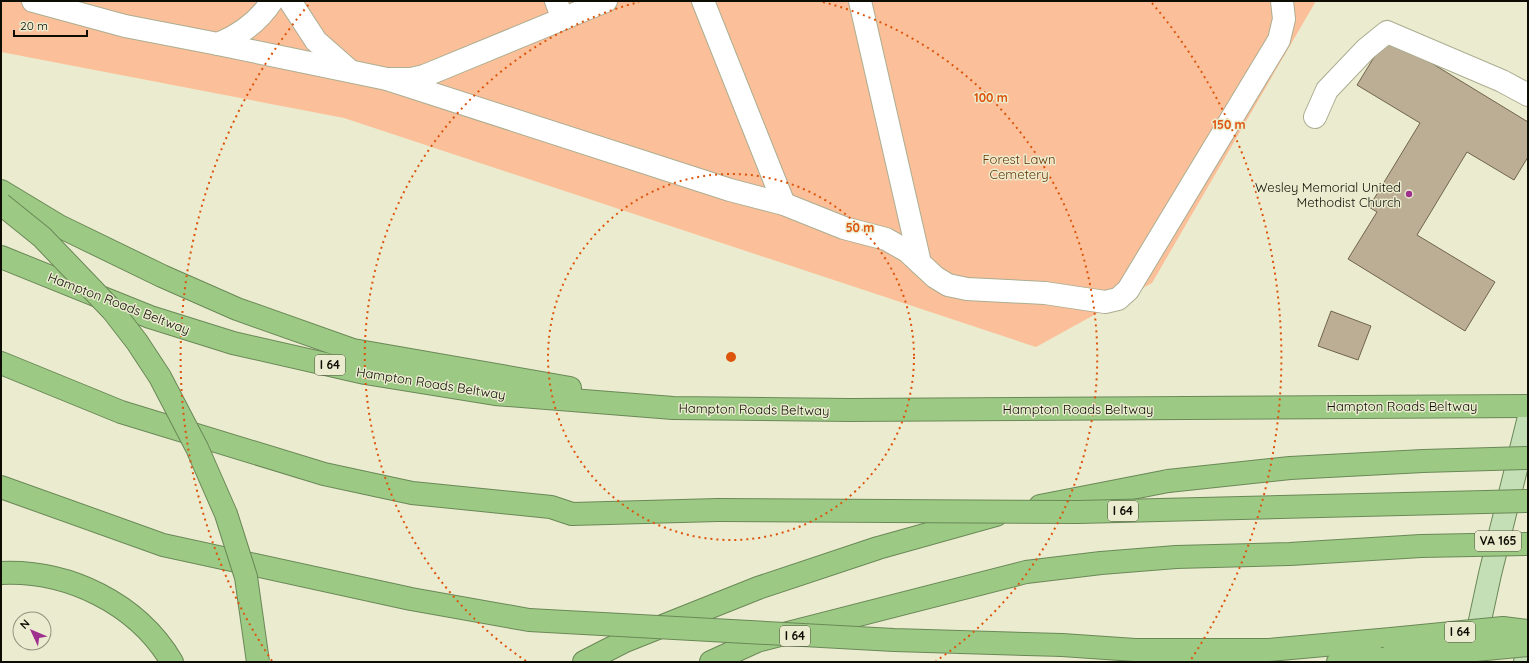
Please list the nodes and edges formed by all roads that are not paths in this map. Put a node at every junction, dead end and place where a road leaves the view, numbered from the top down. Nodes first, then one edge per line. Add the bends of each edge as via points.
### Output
1 (33, 1) edge
2 (272, 1) edge
3 (290, 1) edge
4 (606, 1) edge
5 (703, 1) edge
6 (860, 1) edge
7 (1282, 1) edge
8 (560, 10) edge
9 (218, 44) junction
10 (350, 70) junction
11 (387, 79) junction
12 (1528, 95) edge
13 (1314, 117) dead end
14 (1, 191) edge
15 (1, 204) edge
16 (784, 204) junction
17 (1, 257) edge
18 (920, 264) junction
19 (1, 362) edge
20 (1528, 406) edge
21 (673, 408) junction
22 (1528, 421) edge
23 (1528, 458) edge
24 (1, 487) edge
25 (1528, 501) edge
26 (1528, 544) edge
27 (1, 573) edge
28 (1528, 631) edge
29 (757, 642) junction
30 (1528, 645) edge
31 (1528, 650) edge
32 (172, 662) edge
33 (258, 662) edge
34 (584, 662) edge
35 (711, 662) edge
36 (721, 662) edge
37 (1338, 662) edge
38 (1471, 662) edge
39 (1525, 662) edge

1 - 9 lane via 125,26
2 - 9 lane via 256,22
3 - 10 lane via 316,41
4 - 8 lane
5 - 16 lane
6 - 18 lane
7 - 18 lane via 1284,19 1279,40 1128,290 1118,299 1105,302 1046,293 967,289 948,285
8 - 11 lane via 424,76
9 - 10 lane
10 - 11 lane
11 - 16 lane via 730,190
12 - 13 lane via 1502,81 1387,32 1366,49 1327,90
14 - 21 highway via 59,226 162,276 237,309 353,350 498,374
15 - 33 highway, bridge via 42,237 113,311 160,377 197,448 226,514 246,577
16 - 18 lane via 844,228 886,239 907,251
17 - 21 highway, Hampton Roads Beltway / I 64 via 150,317 233,343 322,364 495,394
19 - 25 highway, I 64, bridge via 121,412 324,474 412,493 551,507 572,514 718,510 1078,512
20 - 21 highway, Hampton Roads Beltway / I 64 via 850,410
22 - 38 main road, VA 165
23 - 34 highway, bridge via 1290,468 1168,481 986,517 878,548 758,588 625,641
24 - 28 highway, I 64, bridge via 162,545 411,599 529,620 886,640 1062,645 1135,650 1269,650 1503,628
26 - 29 highway, bridge via 1176,557 1026,572
27 - 32 highway via 21,572 73,582 113,602 135,619 164,649
29 - 35 highway
29 - 36 highway
30 - 37 highway, bridge
31 - 39 main road

